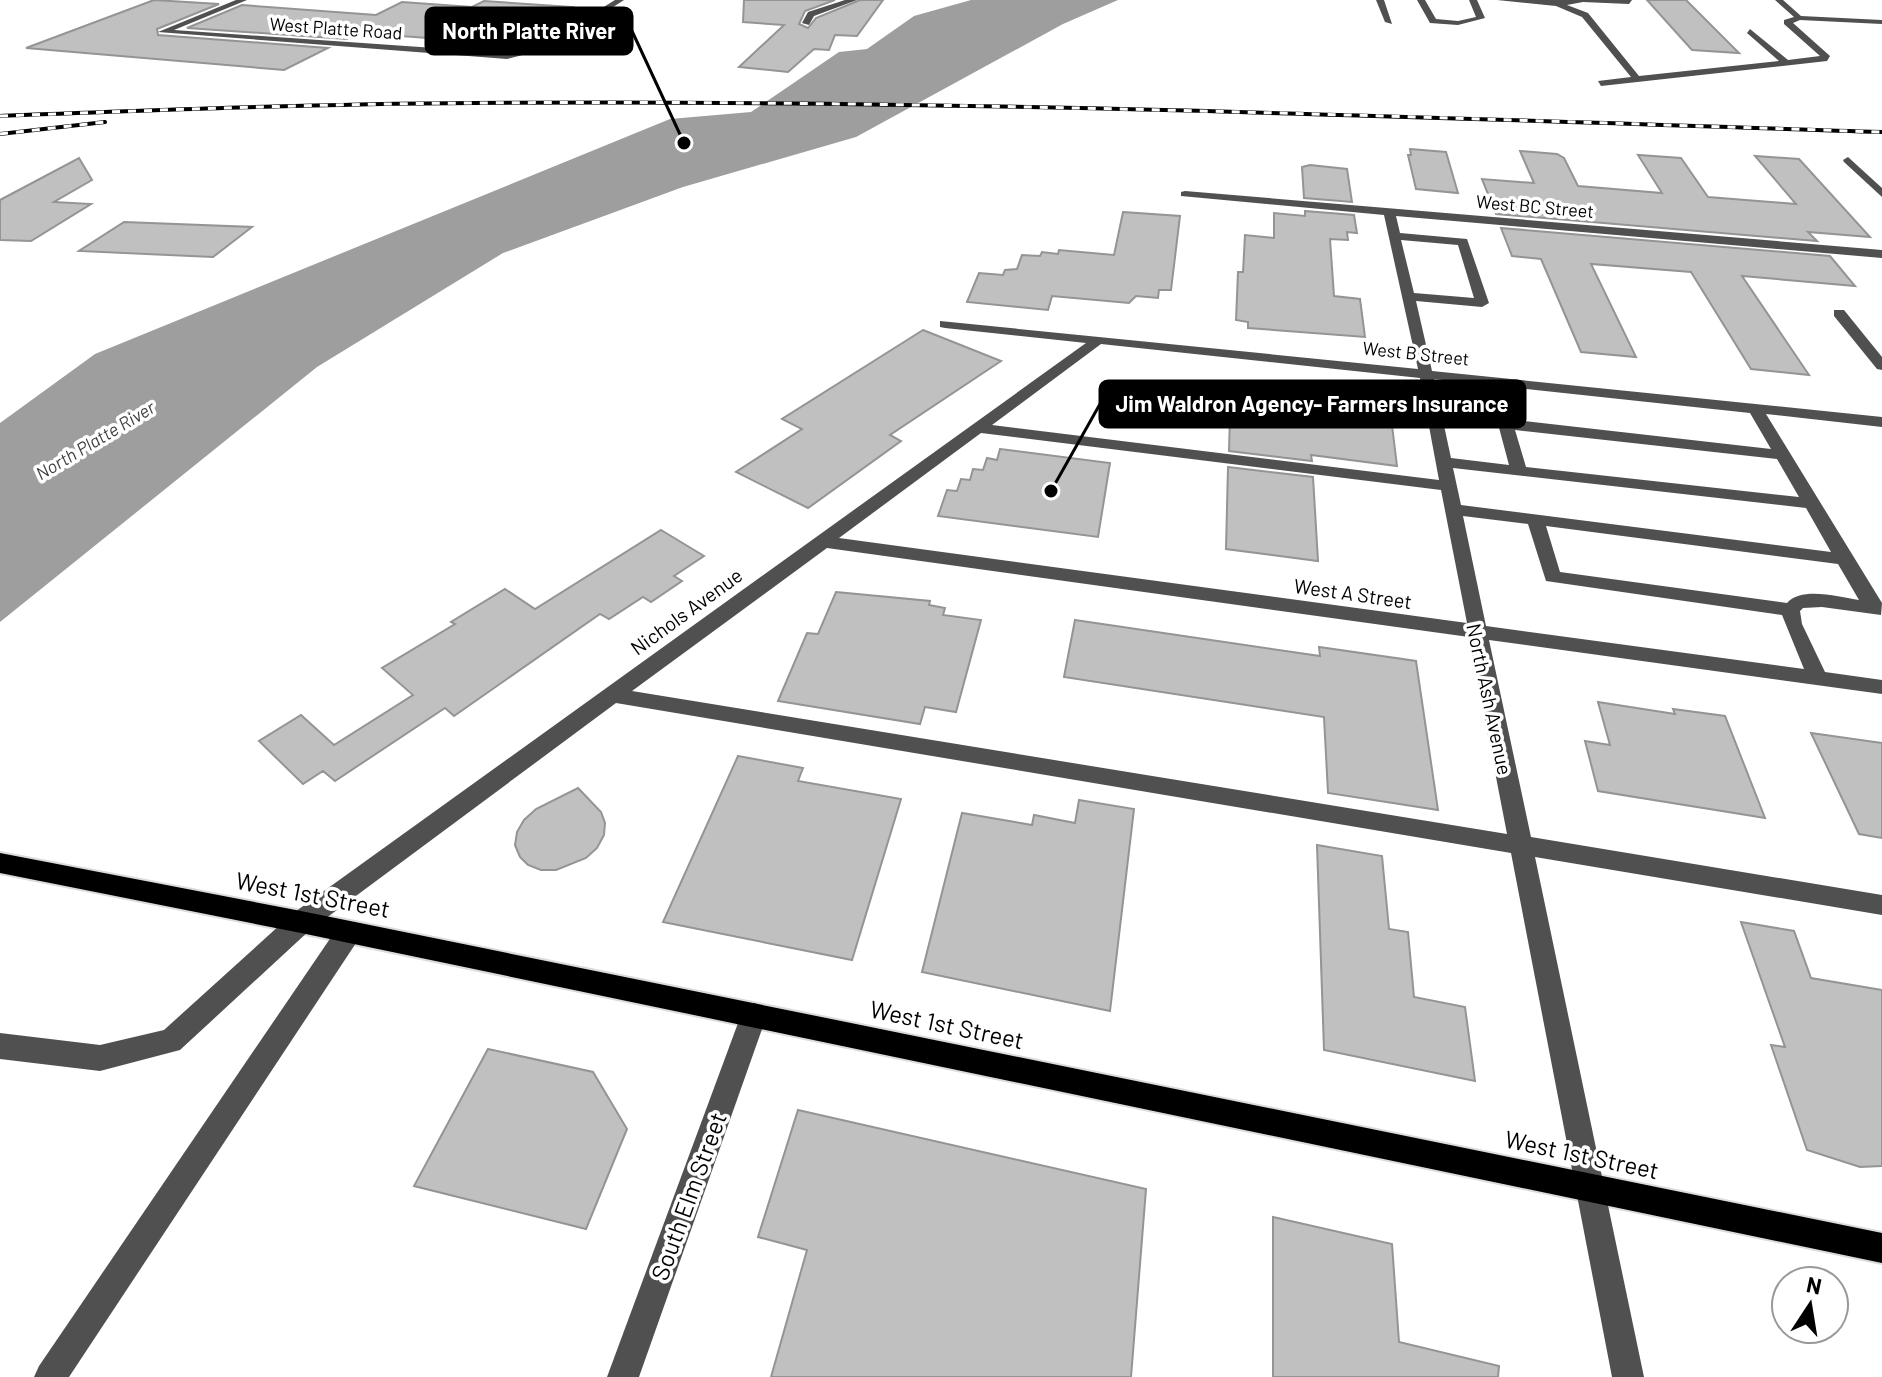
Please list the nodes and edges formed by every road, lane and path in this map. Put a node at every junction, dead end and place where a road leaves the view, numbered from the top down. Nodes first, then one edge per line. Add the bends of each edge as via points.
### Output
1 (243, 0) edge
2 (620, 0) edge
3 (853, 0) edge
4 (1380, 0) edge
5 (1421, 0) edge
6 (1473, 0) edge
7 (1501, 0) edge
8 (1779, 0) edge
9 (1629, 2) edge
10 (1557, 4) junction
11 (1799, 18) junction
12 (1389, 22) dead end
13 (1882, 22) edge
14 (806, 23) dead end
15 (1750, 31) dead end
16 (1786, 62) junction
17 (1637, 79) junction
18 (1601, 83) dead end
19 (1848, 160) dead end
20 (1185, 194) dead end
21 (1882, 194) edge
22 (1389, 212) junction
23 (1395, 236) junction
24 (1880, 256) edge
25 (1408, 296) junction
26 (1839, 313) dead end
27 (945, 324) dead end
28 (1100, 339) junction
29 (1882, 366) edge
30 (1426, 374) junction
31 (1755, 409) junction
32 (1882, 422) edge
33 (977, 428) junction
34 (1783, 455) junction
35 (1443, 462) junction
36 (1519, 471) junction
37 (1448, 486) junction
38 (1812, 504) junction
39 (1452, 509) junction
40 (1535, 519) junction
41 (819, 541) junction
42 (1844, 559) junction
43 (1878, 609) edge
44 (1791, 610) junction
45 (1476, 632) junction
46 (1818, 679) junction
47 (1882, 687) edge
48 (609, 695) junction
49 (1520, 847) junction
50 (0, 863) edge
51 (1882, 905) edge
52 (301, 922) junction
53 (349, 932) junction
54 (754, 1015) junction
55 (0, 1046) edge
56 (1590, 1186) junction
57 (1882, 1248) edge
58 (50, 1377) edge
59 (623, 1377) edge
60 (1628, 1377) edge

1 - 2 street, West Platte Road via 162,32 507,56 547,46
3 - 14 street via 811,14
4 - 12 street
5 - 6 street via 1433,21 1458,23 1481,18
7 - 10 street
8 - 11 street
9 - 10 street
10 - 17 street via 1585,15
11 - 13 street
11 - 16 street via 1787,22 1827,58
15 - 16 street
16 - 17 street
17 - 18 street
19 - 21 street
20 - 22 street, West BC Street
22 - 23 street, North Ash Avenue
22 - 24 street, West BC Street
23 - 25 street, North Ash Avenue
23 - 25 street via 1463,242 1482,303
25 - 30 street, North Ash Avenue
26 - 29 street
27 - 28 street, West B Street
28 - 30 street, West B Street
28 - 33 street, Nichols Avenue
30 - 31 street, West B Street
30 - 35 street, North Ash Avenue
31 - 32 street, West B Street
31 - 34 street
33 - 37 street
33 - 41 street, Nichols Avenue
34 - 36 street via 1506,424
34 - 38 street
35 - 36 street
35 - 37 street, North Ash Avenue
36 - 38 street
37 - 39 street, North Ash Avenue
38 - 42 street
39 - 40 street
39 - 45 street, North Ash Avenue
40 - 42 street
40 - 44 street via 1552,577
41 - 45 street, West A Street
41 - 48 street, Nichols Avenue
42 - 43 street
43 - 44 street via 1822,601 1798,602
44 - 46 street
45 - 46 street, West A Street
45 - 49 street, North Ash Avenue
46 - 47 street, West A Street
48 - 49 street
48 - 52 street, Nichols Avenue
49 - 51 street
49 - 56 street, North Ash Avenue
50 - 52 main road, West 1st Street
52 - 53 main road, West 1st Street
52 - 55 street, Nichols Avenue via 171,1041 100,1058
53 - 54 main road, West 1st Street
53 - 58 street
54 - 56 main road, West 1st Street
54 - 59 street, South Elm Street
56 - 57 main road, West 1st Street
56 - 60 street, North Ash Avenue

